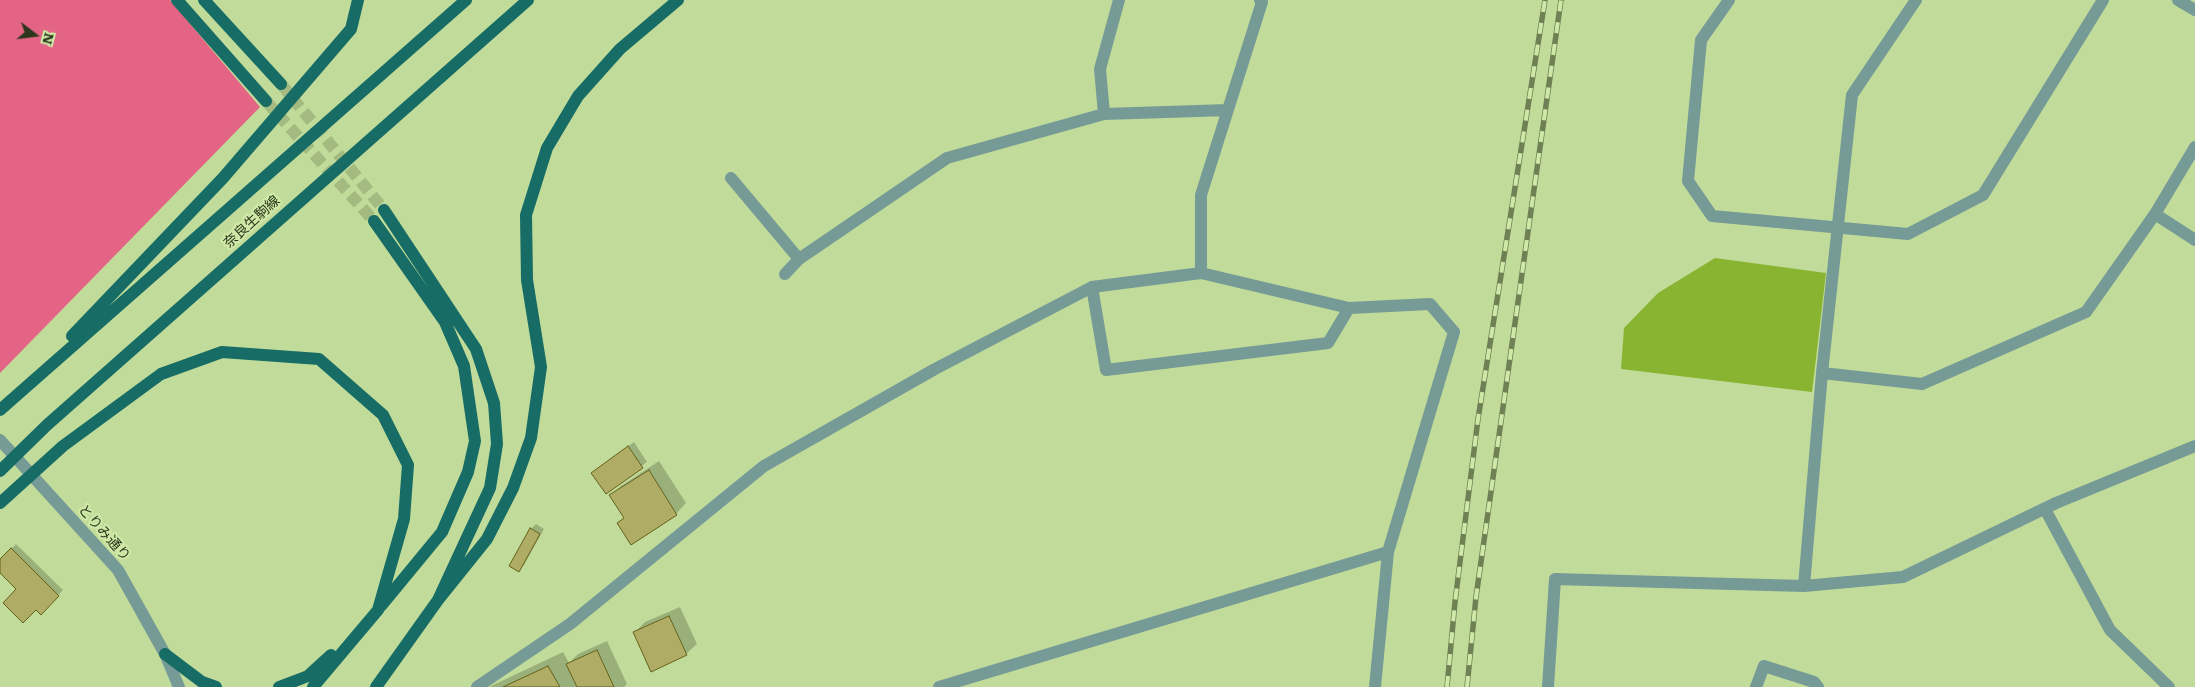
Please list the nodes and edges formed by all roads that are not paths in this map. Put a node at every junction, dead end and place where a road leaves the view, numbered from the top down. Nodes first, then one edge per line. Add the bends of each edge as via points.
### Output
1 (177, 0) edge
2 (204, 0) edge
3 (358, 0) edge
4 (466, 0) edge
5 (528, 0) edge
6 (678, 0) edge
7 (1119, 0) edge
8 (1260, 0) edge
9 (1728, 0) edge
10 (1916, 0) edge
11 (2103, 0) edge
12 (2178, 0) edge
13 (2195, 10) edge
14 (281, 84) tunnel mouth
15 (266, 101) tunnel mouth
16 (1228, 110) junction
17 (1104, 114) junction
18 (2195, 147) edge
19 (731, 178) dead end
20 (384, 210) tunnel mouth
21 (2155, 214) junction
22 (374, 221) tunnel mouth
23 (1839, 227) junction
24 (2195, 240) edge
25 (800, 259) junction
26 (1201, 273) junction
27 (785, 274) dead end
28 (1092, 288) junction
29 (1349, 308) junction
30 (1822, 373) junction
31 (16, 394) junction
32 (0, 410) edge
33 (0, 440) edge
34 (2195, 446) edge
35 (0, 471) edge
36 (0, 503) edge
37 (2045, 509) junction
38 (1388, 552) junction
39 (1804, 586) junction
40 (438, 600) junction
41 (378, 610) junction
42 (165, 654) junction
43 (958, 685) edge
44 (179, 687) edge
45 (216, 687) edge
46 (279, 687) edge
47 (313, 687) edge
48 (376, 687) edge
49 (477, 687) edge
50 (939, 687) edge
51 (1375, 687) edge
52 (1548, 687) edge
53 (1756, 687) edge
54 (1818, 687) edge
55 (2169, 687) edge

1 - 15 main road
2 - 14 main road
3 - 31 main road via 351,29 223,178
4 - 31 main road, 奈良生駒線
5 - 35 main road, 奈良生駒線 via 47,425
6 - 40 main road via 620,49 578,96 547,148 526,215 527,280 541,367 531,438 512,488 487,539
7 - 17 street via 1100,69
8 - 16 street
9 - 23 street via 1701,40 1688,182 1712,216
10 - 23 street via 1852,95
11 - 23 street via 1983,195 1908,234
12 - 13 street
16 - 17 street
16 - 26 street via 1200,195
17 - 25 street via 947,158
18 - 21 street
19 - 25 street
20 - 40 main road via 476,349 494,404 497,444 490,488
21 - 24 street
21 - 30 street via 2086,312 1922,384
22 - 41 main road via 445,322 464,366 475,441 468,472 442,532
23 - 30 street
25 - 27 street
26 - 28 street
26 - 29 street
28 - 29 street via 1106,370 1328,343
28 - 49 street via 935,369 764,466 570,624
29 - 38 street via 1430,304 1454,332
30 - 39 street
31 - 32 main road, 奈良生駒線
33 - 42 street, とりみ通り via 118,570
34 - 37 street
36 - 41 main road via 63,446 161,374 222,352 319,359 383,415 408,465 404,519
37 - 39 street via 1903,578
37 - 55 street via 2110,630
38 - 43 street
38 - 51 street
39 - 52 street via 1555,579
40 - 48 main road
41 - 46 main road via 308,676
41 - 47 main road
42 - 44 street, とりみ通り
42 - 45 main road via 202,682
43 - 50 street
53 - 54 street via 1764,666 1814,682

